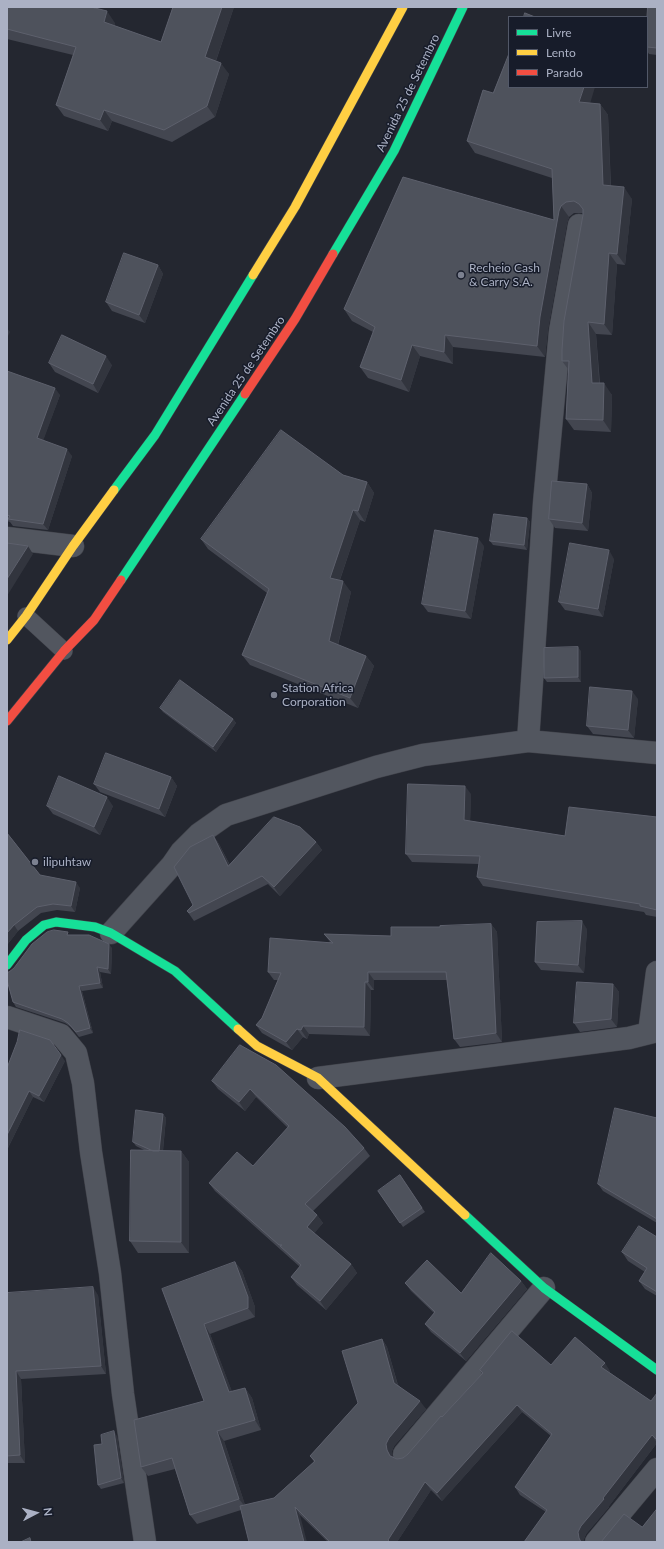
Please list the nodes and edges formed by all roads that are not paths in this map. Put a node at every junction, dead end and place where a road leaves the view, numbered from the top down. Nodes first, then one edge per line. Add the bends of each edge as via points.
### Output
1 (402, 7) edge
2 (463, 7) edge
3 (579, 225) edge
4 (7, 538) edge
5 (73, 546) junction
6 (26, 616) junction
7 (7, 640) edge
8 (64, 651) junction
9 (7, 722) edge
10 (528, 741) junction
11 (657, 753) edge
12 (111, 933) junction
13 (7, 965) edge
14 (657, 972) edge
15 (7, 1017) edge
16 (653, 1032) edge
17 (318, 1078) junction
18 (544, 1288) junction
19 (657, 1370) edge
20 (404, 1454) dead end
21 (657, 1469) edge
22 (145, 1542) edge
23 (596, 1542) edge

1 - 5 main road via 295,207 155,435
2 - 8 main road, Avenida 25 de Setembro via 394,151 295,319 94,620
3 - 10 street via 560,331 544,503
4 - 5 street
5 - 6 main road
6 - 7 main road
6 - 8 lane
8 - 9 main road, Avenida 25 de Setembro
10 - 11 street
10 - 12 street via 424,755 226,815 199,834 181,852
12 - 13 main road via 95,927 56,922 44,925 26,940
12 - 17 main road via 175,970 258,1046
14 - 16 street
15 - 22 street via 61,1035 76,1053 83,1083 110,1273 123,1394
16 - 17 street via 629,1038
17 - 18 main road
18 - 19 main road
18 - 20 street
21 - 23 street

